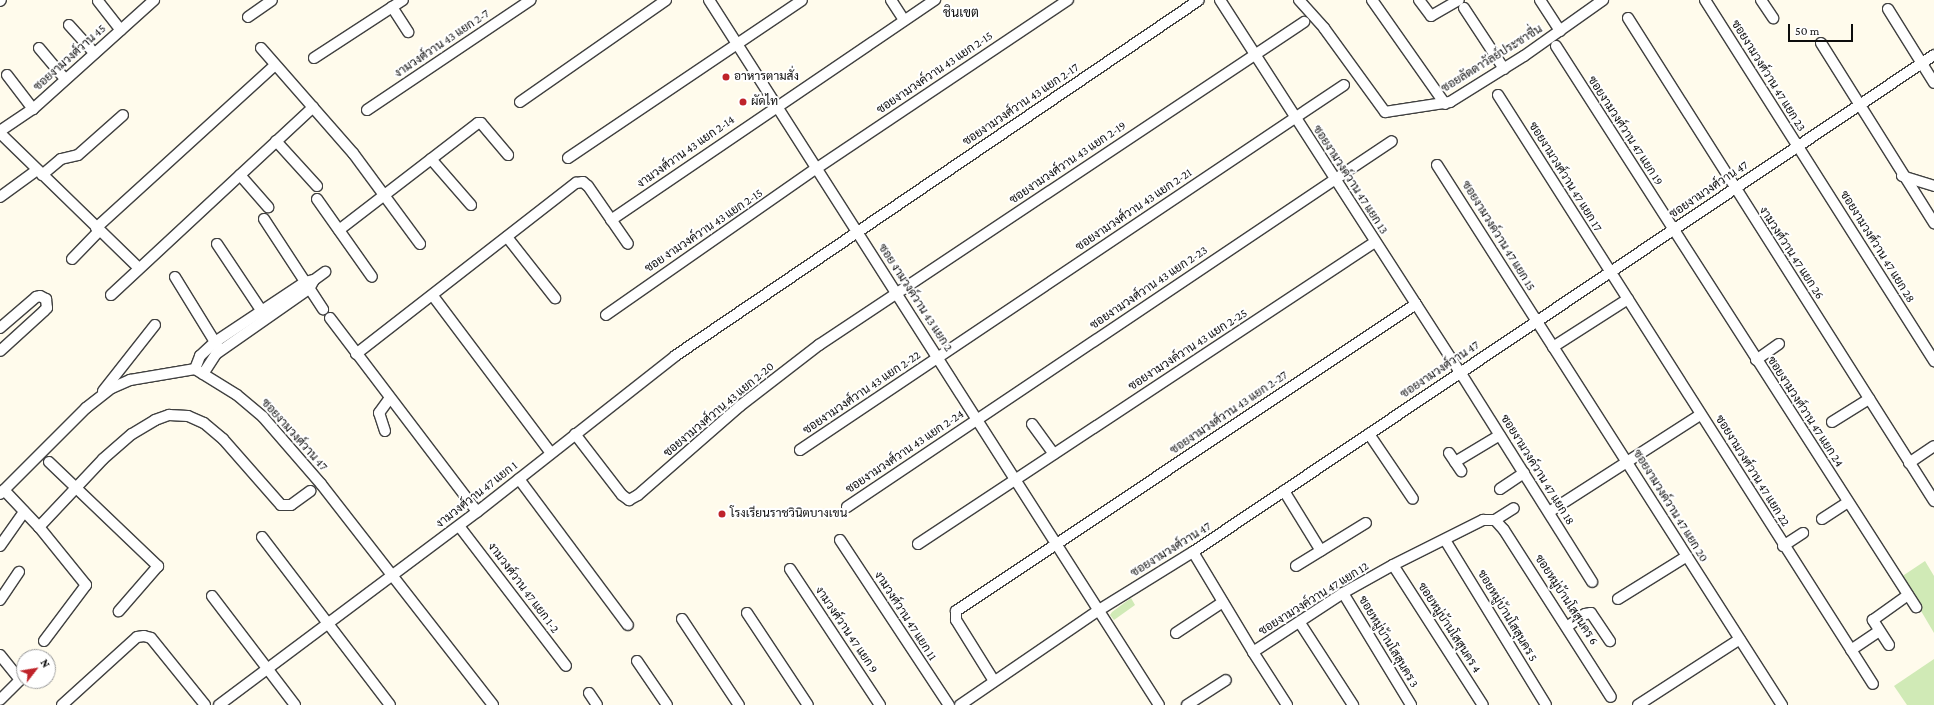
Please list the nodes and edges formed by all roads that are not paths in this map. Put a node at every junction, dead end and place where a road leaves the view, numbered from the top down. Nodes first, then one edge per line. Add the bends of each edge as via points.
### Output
1 (272, 0) edge
2 (403, 0) edge
3 (531, 0) edge
4 (666, 0) edge
5 (709, 0) edge
6 (802, 0) edge
7 (891, 0) edge
8 (934, 0) edge
9 (1068, 0) edge
10 (1199, 0) edge
11 (1220, 0) edge
12 (1299, 0) edge
13 (1372, 0) edge
14 (1419, 0) edge
15 (1540, 0) edge
16 (1603, 0) edge
17 (1704, 0) edge
18 (1761, 0) edge
19 (152, 1) edge
20 (98, 2) dead end
21 (1462, 4) edge
22 (392, 7) junction
23 (1888, 9) dead end
24 (248, 17) dead end
25 (1628, 18) dead end
26 (1773, 18) dead end
27 (904, 20) junction
28 (1304, 22) dead end
29 (69, 25) dead end
30 (121, 30) junction
31 (1560, 31) junction
32 (408, 32) dead end
33 (1821, 43) dead end
34 (737, 44) junction
35 (1556, 46) dead end
36 (39, 48) dead end
37 (261, 48) dead end
38 (94, 53) junction
39 (1254, 54) junction
40 (1934, 54) edge
41 (314, 58) dead end
42 (1920, 64) junction
43 (275, 65) junction
44 (1504, 69) junction
45 (7, 75) dead end
46 (66, 79) junction
47 (1934, 83) edge
48 (1344, 85) dead end
49 (1498, 95) dead end
50 (520, 102) dead end
51 (1444, 104) junction
52 (1859, 105) junction
53 (777, 106) junction
54 (313, 107) junction
55 (33, 108) junction
56 (367, 110) dead end
57 (123, 116) dead end
58 (1294, 118) junction
59 (0, 132) edge
60 (276, 141) junction
61 (1392, 141) dead end
62 (1797, 146) junction
63 (508, 155) dead end
64 (568, 158) dead end
65 (431, 159) junction
66 (1437, 165) dead end
67 (817, 168) junction
68 (40, 172) junction
69 (240, 175) junction
70 (1902, 176) junction
71 (1335, 179) junction
72 (317, 186) dead end
73 (1934, 186) edge
74 (1734, 189) junction
75 (385, 195) junction
76 (0, 197) edge
77 (317, 199) dead end
78 (471, 206) dead end
79 (268, 207) dead end
80 (264, 219) dead end
81 (611, 220) junction
82 (1934, 223) edge
83 (98, 229) junction
84 (339, 230) junction
85 (1673, 230) junction
86 (857, 231) junction
87 (507, 237) junction
88 (1375, 242) junction
89 (217, 244) dead end
90 (420, 244) dead end
91 (628, 244) dead end
92 (72, 260) dead end
93 (138, 267) junction
94 (325, 272) dead end
95 (1610, 272) junction
96 (175, 277) dead end
97 (372, 277) dead end
98 (309, 284) junction
99 (898, 294) junction
100 (110, 295) dead end
101 (433, 296) junction
102 (555, 298) dead end
103 (1628, 298) junction
104 (1416, 304) junction
105 (323, 309) dead end
106 (264, 315) junction
107 (606, 315) dead end
108 (330, 318) dead end
109 (1536, 321) junction
110 (155, 325) dead end
111 (0, 328) edge
112 (215, 342) junction
113 (1779, 344) dead end
114 (1554, 347) junction
115 (221, 350) junction
116 (0, 351) edge
117 (356, 354) junction
118 (938, 357) junction
119 (1756, 360) junction
120 (1934, 362) edge
121 (199, 372) junction
122 (1460, 372) junction
123 (98, 398) junction
124 (389, 398) junction
125 (1869, 399) junction
126 (1700, 415) junction
127 (977, 419) junction
128 (1832, 422) dead end
129 (1032, 424) dead end
130 (385, 431) dead end
131 (575, 434) junction
132 (1369, 434) junction
133 (1500, 435) junction
134 (1934, 446) edge
135 (800, 450) dead end
136 (551, 453) junction
137 (1449, 453) dead end
138 (1054, 454) junction
139 (49, 462) dead end
140 (1627, 462) junction
141 (1909, 463) junction
142 (1524, 473) junction
143 (1016, 479) junction
144 (519, 480) junction
145 (76, 488) junction
146 (1500, 489) dead end
147 (310, 491) dead end
148 (1284, 491) junction
149 (2, 492) edge
150 (1413, 499) dead end
151 (1934, 501) edge
152 (1848, 502) junction
153 (847, 507) dead end
154 (1514, 508) dead end
155 (24, 512) junction
156 (477, 512) junction
157 (1549, 512) junction
158 (1822, 519) dead end
159 (1495, 520) junction
160 (1366, 523) dead end
161 (459, 526) junction
162 (39, 527) junction
163 (1803, 533) dead end
164 (262, 537) dead end
165 (840, 540) dead end
166 (1445, 540) junction
167 (918, 544) dead end
168 (1058, 544) junction
169 (0, 546) edge
170 (1783, 546) junction
171 (1320, 551) junction
172 (1194, 552) junction
173 (1686, 556) junction
174 (1393, 565) junction
175 (1296, 566) dead end
176 (790, 569) dead end
177 (19, 572) dead end
178 (393, 574) junction
179 (1592, 582) dead end
180 (1343, 593) junction
181 (1908, 595) junction
182 (212, 596) dead end
183 (1618, 599) dead end
184 (0, 600) edge
185 (1223, 602) junction
186 (1916, 607) dead end
187 (1100, 610) junction
188 (119, 611) dead end
189 (747, 613) dead end
190 (682, 619) dead end
191 (328, 623) junction
192 (1300, 623) junction
193 (628, 625) dead end
194 (1568, 626) junction
195 (1879, 631) junction
196 (1176, 633) dead end
197 (1740, 639) junction
198 (44, 641) dead end
199 (1610, 641) dead end
200 (1889, 645) dead end
201 (1851, 650) junction
202 (1253, 652) junction
203 (0, 655) edge
204 (637, 661) dead end
205 (566, 666) dead end
206 (269, 668) junction
207 (1226, 680) dead end
208 (994, 682) junction
209 (1873, 684) dead end
210 (589, 693) dead end
211 (1611, 697) dead end
212 (0, 700) edge
213 (62, 705) edge
214 (204, 705) edge
215 (219, 705) edge
216 (295, 705) edge
217 (390, 705) edge
218 (493, 705) edge
219 (597, 705) edge
220 (667, 705) edge
221 (739, 705) edge
222 (808, 705) edge
223 (880, 705) edge
224 (949, 705) edge
225 (960, 705) edge
226 (1159, 705) edge
227 (1187, 705) edge
228 (1287, 705) edge
229 (1353, 705) edge
230 (1411, 705) edge
231 (1483, 705) edge
232 (1546, 705) edge
233 (1638, 705) edge
234 (1782, 705) edge

1 - 24 street
2 - 22 street
3 - 56 street, งามวงศ์วาน 43 แยก 2-7
4 - 50 street
5 - 34 street, ซอย งามวงค์วาน 43 แยก 2
6 - 34 street
7 - 27 street
8 - 27 street, งามวงศ์วาน 43 แยก 2-14
9 - 67 street, ซอยงามวงค์วาน 43 แยก 2-15
10 - 86 street, ซอยงามวงศ์วาน 43 แยก 2-17
11 - 39 street, ซอยงามวงค์วาน 47 แยก 13
12 - 51 street, ซอยลัดดาวัลย์ประชาชื่น via 1324,28 1385,112 1417,105
13 - 51 street
14 - 21 street via 1431,16
15 - 31 street
16 - 31 street, ซอยลัดดาวัลย์ประชาชื่น
17 - 62 street, ซอยงามวงศ์วาน 47 แยก 23
18 - 26 street
19 - 30 street, ซอยงามวงศ์วาน 45
20 - 30 street
21 - 44 street
22 - 32 street
22 - 41 street
23 - 42 street
25 - 74 street, งามวงศ์วาน 47 แยก 26
27 - 53 street, งามวงศ์วาน 43 แยก 2-14
28 - 39 street, ซอยงามวงศ์วาน 43 แยก 2-19
29 - 38 street
30 - 38 street, ซอยงามวงศ์วาน 45
31 - 44 street, ซอยลัดดาวัลย์ประชาชื่น
33 - 52 street
34 - 53 street, ซอย งามวงค์วาน 43 แยก 2
34 - 64 street
35 - 85 street, ซอยงามวงศ์วาน 47 แยก 19
36 - 46 street
37 - 43 street
38 - 46 street, ซอยงามวงศ์วาน 45
39 - 58 street, ซอยงามวงค์วาน 47 แยก 13
39 - 99 street, ซอยงามวงศ์วาน 43 แยก 2-19
40 - 42 street, ซอยงามวงศ์วาน 47
42 - 47 street
42 - 52 street, ซอยงามวงศ์วาน 47
43 - 54 street
43 - 83 street
44 - 51 street, ซอยลัดดาวัลย์ประชาชื่น
45 - 55 street
46 - 55 street, ซอยงามวงศ์วาน 45
48 - 58 street, ซอยงามวงศ์วาน 43 แยก 2-21
49 - 95 street, ซอยงามวงศ์วาน 47 แยก 17
52 - 62 street, ซอยงามวงศ์วาน 47
52 - 70 street
53 - 67 street, ซอย งามวงค์วาน 43 แยก 2
53 - 81 street, งามวงศ์วาน 43 แยก 2-14
54 - 60 street
54 - 75 street
55 - 59 street, ซอยงามวงศ์วาน 45
57 - 68 street via 78,155 61,159
58 - 71 street, ซอยงามวงค์วาน 47 แยก 13
58 - 118 street, ซอยงามวงศ์วาน 43 แยก 2-21
59 - 68 street
60 - 69 street
60 - 72 street
61 - 71 street, ซอยงามวงศ์วาน 43 แยก 2-23
62 - 74 street, ซอยงามวงศ์วาน 47
62 - 120 street, ซอยงามวงศ์วาน 47 แยก 28
63 - 65 street via 479,122
65 - 75 street
65 - 78 street
66 - 109 street, ซอยงามวงค์วาน 47 แยก 15
67 - 86 street, ซอย งามวงค์วาน 43 แยก 2
67 - 107 street, ซอย งามวงค์วาน 43 แยก 2-15
68 - 76 street
68 - 83 street
69 - 79 street
69 - 93 street
70 - 73 street
70 - 82 street
71 - 88 street, ซอยงามวงค์วาน 47 แยก 13
71 - 127 street, ซอยงามวงศ์วาน 43 แยก 2-23
74 - 85 street, ซอยงามวงศ์วาน 47
74 - 125 street, งามวงศ์วาน 47 แยก 26
75 - 84 street
75 - 90 street
77 - 84 street
80 - 98 street
81 - 87 street via 588,186 579,182
81 - 91 street
83 - 92 street
83 - 93 street
84 - 97 street
85 - 95 street, ซอยงามวงศ์วาน 47
85 - 119 street, ซอยงามวงศ์วาน 47 แยก 24
86 - 99 street, ซอย งามวงค์วาน 43 แยก 2
86 - 131 street, ซอยงามวงศ์วาน 43 แยก 2-17 via 675,356
87 - 101 street
87 - 102 street
88 - 104 street, ซอยงามวงค์วาน 47 แยก 13
88 - 138 street, ซอยงามวงค์วาน 43 แยก 2-25
89 - 106 street
93 - 100 street
94 - 98 street
95 - 103 street, ซอยงามวงศ์วาน 47 แยก 22
95 - 109 street, ซอยงามวงศ์วาน 47
96 - 112 street
98 - 105 street
98 - 106 street
99 - 118 street, ซอย งามวงค์วาน 43 แยก 2
99 - 131 street, ซอยงามวงศ์วาน 43 แยก 2-20 via 819,345 740,406 638,496 629,500 622,495
101 - 117 street
101 - 136 street
103 - 114 street
103 - 126 street, ซอยงามวงศ์วาน 47 แยก 22
104 - 122 street, ซอยงามวงค์วาน 47 แยก 13
104 - 168 street, ซอยงามวงศ์วาน 43 แยก 2-27
106 - 112 street
106 - 115 street
108 - 117 street
109 - 114 street, ซอยงามวงค์วาน 47 แยก 20
109 - 122 street, ซอยงามวงศ์วาน 47
110 - 123 street
111 - 116 street via 36,297 46,299 47,308
112 - 115 street
112 - 121 street via 200,356
113 - 119 street
114 - 140 street, ซอยงามวงค์วาน 47 แยก 20
115 - 121 street
117 - 124 street
118 - 127 street, ซอย งามวงค์วาน 43 แยก 2
118 - 135 street, ซอยงามวงศ์วาน 43 แยก 2-22
119 - 152 street, ซอยงามวงศ์วาน 47 แยก 24
121 - 123 street via 130,380
121 - 178 street, ซอยงามวงศ์วาน 47 via 237,395 263,417
122 - 132 street, ซอยงามวงศ์วาน 47
122 - 133 street, ซอยงามวงค์วาน 47 แยก 18
123 - 149 street
124 - 130 street via 379,413
124 - 156 street
125 - 128 street
125 - 141 street, งามวงศ์วาน 47 แยก 26
126 - 140 street
126 - 170 street, ซอยงามวงศ์วาน 47 แยก 22
127 - 143 street, ซอย งามวงค์วาน 43 แยก 2
127 - 153 street, ซอยงามวงศ์วาน 43 แยก 2-24
129 - 138 street
131 - 136 street, งามวงศ์วาน 47 แยก 1
132 - 148 street, ซอยงามวงศ์วาน 47
132 - 150 street
133 - 137 street via 1458,466
133 - 142 street, ซอยงามวงค์วาน 47 แยก 18
134 - 141 street
136 - 144 street, งามวงศ์วาน 47 แยก 1
138 - 143 street, ซอยงามวงค์วาน 43 แยก 2-25
139 - 145 street
140 - 157 street
140 - 173 street, ซอยงามวงค์วาน 47 แยก 20
141 - 151 street, งามวงศ์วาน 47 แยก 26
142 - 146 street
142 - 157 street, ซอยงามวงค์วาน 47 แยก 18
143 - 167 street, ซอยงามวงค์วาน 43 แยก 2-25
143 - 168 street, ซอย งามวงค์วาน 43 แยก 2
144 - 156 street, งามวงศ์วาน 47 แยก 1
144 - 193 street
145 - 147 street via 132,434 155,420 169,416 188,416 204,423 223,439 281,505 291,505
145 - 162 street
145 - 188 street via 158,566
148 - 171 street
148 - 172 street, ซอยงามวงศ์วาน 47
149 - 155 street
152 - 158 street
152 - 181 street, ซอยงามวงศ์วาน 47 แยก 24
154 - 159 street
155 - 162 street
155 - 169 street
156 - 161 street, งามวงศ์วาน 47 แยก 1
157 - 179 street, ซอยงามวงค์วาน 47 แยก 18
159 - 166 street, ซอยงามวงค์วาน 47 แยก 12 via 1483,520
159 - 194 street, ซอยหมู่บ้านโสสุนคร 6
160 - 171 street
161 - 178 street, งามวงศ์วาน 47 แยก 1
161 - 205 street, งามวงศ์วาน 47 แยก 1-2
162 - 198 street via 86,585
163 - 170 street
164 - 191 street
165 - 224 street, งามวงศ์วาน 47 แยก 11
166 - 174 street, ซอยงามวงค์วาน 47 แยก 12
166 - 232 street, ซอยหมู่บ้านโสสุนคร 5
168 - 187 street, ซอย งามวงค์วาน 43 แยก 2
168 - 208 street, ซอยงามวงศ์วาน 43 แยก 2-27 via 956,611 956,620
170 - 201 street, ซอยงามวงศ์วาน 47 แยก 22
171 - 175 street
172 - 185 street, ซอยงามวงค์วาน 47 แยก 12
172 - 187 street, ซอยงามวงศ์วาน 47
173 - 183 street
173 - 197 street, ซอยงามวงค์วาน 47 แยก 20
174 - 180 street, ซอยงามวงค์วาน 47 แยก 12
174 - 231 street, ซอยหมู่บ้านโสสุนคร 4
176 - 223 street, งามวงศ์วาน 47 แยก 9
177 - 184 street
178 - 191 street, งามวงศ์วาน 47 แยก 1
178 - 218 street, ซอยงามวงศ์วาน 47
180 - 192 street, ซอยงามวงค์วาน 47 แยก 12
180 - 230 street, ซอยหมู่บ้านโสสุนคร 3
181 - 186 street, ซอยงามวงศ์วาน 47 แยก 24
181 - 195 street via 1875,617 1873,620
182 - 206 street
185 - 196 street
185 - 202 street, ซอยงามวงค์วาน 47 แยก 12
187 - 208 street, ซอยงามวงศ์วาน 47
187 - 226 street, ซอย งามวงค์วาน 43 แยก 2
189 - 222 street
190 - 221 street
191 - 206 street, งามวงศ์วาน 47 แยก 1
191 - 217 street
192 - 202 street, ซอยงามวงค์วาน 47 แยก 12
192 - 229 street
194 - 199 street via 1585,614 1591,613
194 - 211 street, ซอยหมู่บ้านโสสุนคร 6
195 - 200 street
195 - 201 street
197 - 233 street
197 - 234 street, ซอยงามวงค์วาน 47 แยก 20
201 - 209 street, ซอยงามวงศ์วาน 47 แยก 22
202 - 228 street
203 - 212 street via 20,680
204 - 220 street
206 - 215 street, งามวงศ์วาน 47 แยก 1
206 - 216 street
207 - 227 street
208 - 225 street, ซอยงามวงศ์วาน 47
210 - 219 street
213 - 214 street via 137,638 144,636 151,638

